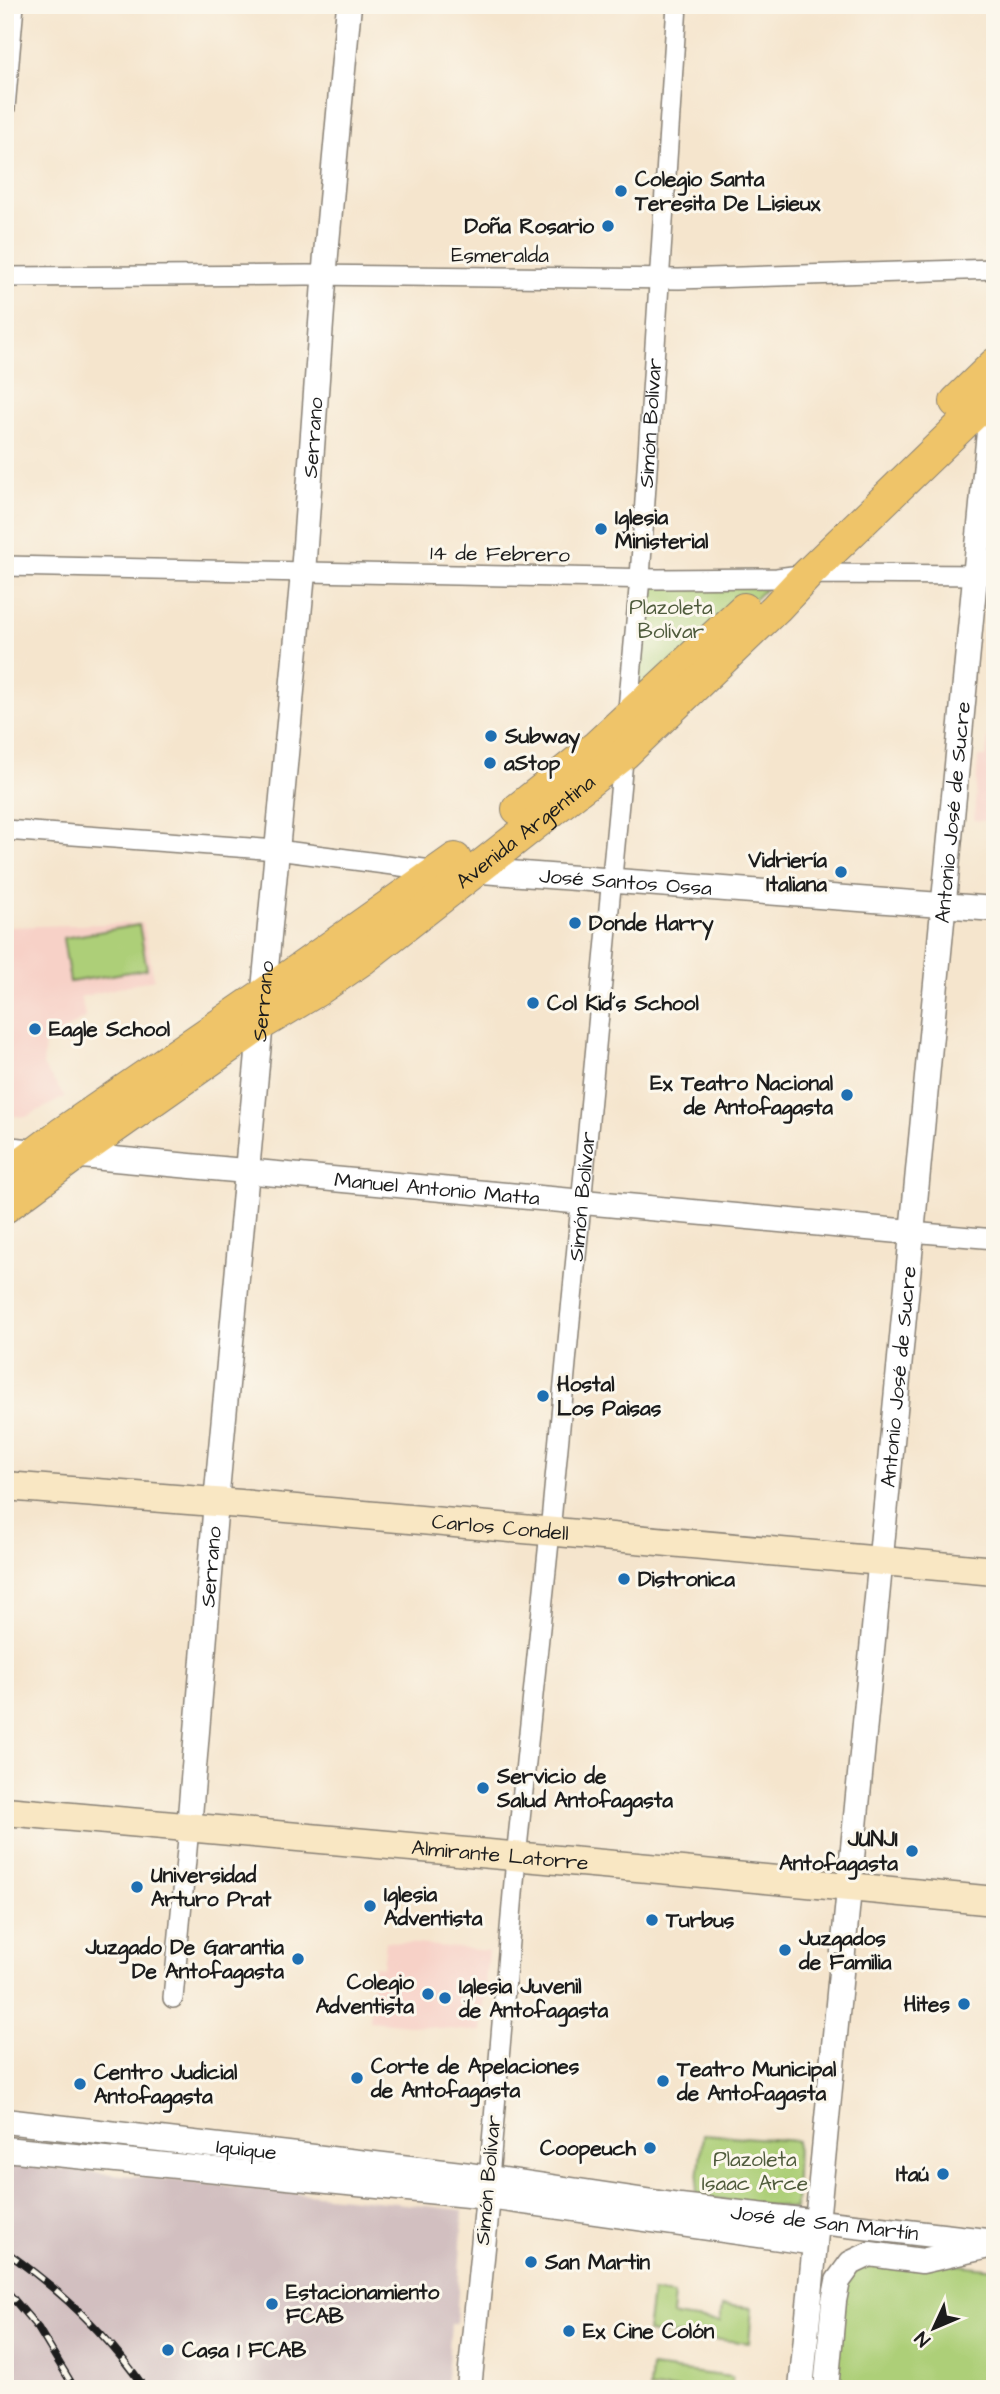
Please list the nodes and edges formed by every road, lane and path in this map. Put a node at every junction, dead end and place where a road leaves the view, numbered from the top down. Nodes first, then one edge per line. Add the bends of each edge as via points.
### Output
1 (14, 5) edge
2 (349, 5) edge
3 (677, 5) edge
4 (5, 108) edge
5 (995, 269) edge
6 (325, 275) junction
7 (5, 277) edge
8 (660, 278) junction
9 (995, 364) edge
10 (994, 394) edge
11 (5, 566) edge
12 (303, 573) junction
13 (808, 574) junction
14 (985, 575) edge
15 (640, 578) junction
16 (776, 578) junction
17 (627, 719) junction
18 (624, 754) junction
19 (5, 830) edge
20 (277, 850) junction
21 (474, 870) junction
22 (439, 871) junction
23 (612, 880) junction
24 (943, 905) junction
25 (995, 909) edge
26 (262, 1009) junction
27 (5, 1149) edge
28 (37, 1151) junction
29 (75, 1155) junction
30 (247, 1171) junction
31 (5, 1176) edge
32 (580, 1201) junction
33 (5, 1207) edge
34 (912, 1232) junction
35 (995, 1240) edge
36 (5, 1486) edge
37 (216, 1502) junction
38 (550, 1532) junction
39 (880, 1561) junction
40 (995, 1571) edge
41 (5, 1811) edge
42 (189, 1828) junction
43 (516, 1858) junction
44 (849, 1888) junction
45 (995, 1901) edge
46 (173, 1998) dead end
47 (5, 2121) edge
48 (5, 2149) edge
49 (488, 2187) junction
50 (816, 2232) junction
51 (995, 2243) edge
52 (469, 2389) edge
53 (801, 2389) edge
54 (826, 2389) edge

1 - 4 street
2 - 6 street, Serrano
3 - 8 street, Simón Bolívar
5 - 8 street, Esmeralda
6 - 7 street, Esmeralda
6 - 8 street, Esmeralda
6 - 12 street, Serrano
8 - 15 street, Simón Bolívar
9 - 10 street, Antonio José de Sucre
9 - 16 main road, Avenida Argentina
10 - 13 main road, Avenida Argentina
10 - 14 street, Antonio José de Sucre
11 - 12 street, 14 de Febrero
12 - 15 street, 14 de Febrero
12 - 20 street, Serrano
13 - 14 street, 14 de Febrero
13 - 16 street, 14 de Febrero
13 - 18 main road, Avenida Argentina
14 - 24 street, Antonio José de Sucre
15 - 16 street, 14 de Febrero
15 - 17 street, Simón Bolívar
16 - 17 main road, Avenida Argentina
17 - 18 street, Simón Bolívar
17 - 22 main road, Avenida Argentina
18 - 21 main road, Avenida Argentina
18 - 23 street, Simón Bolívar
19 - 20 street, José Santos Ossa
20 - 22 street, José Santos Ossa
20 - 26 street, Serrano
21 - 22 street, José Santos Ossa
21 - 23 street, José Santos Ossa
21 - 26 main road, Avenida Argentina via 316,991
22 - 26 main road, Avenida Argentina
23 - 24 street, José Santos Ossa
23 - 32 street, Simón Bolívar
24 - 25 street, José Santos Ossa
24 - 34 street, Antonio José de Sucre
26 - 28 main road, Avenida Argentina
26 - 29 main road, Avenida Argentina
26 - 30 street, Serrano
27 - 28 street, Manuel Antonio Matta
28 - 29 street, Manuel Antonio Matta
28 - 31 main road, Avenida Argentina
29 - 30 street, Manuel Antonio Matta
29 - 33 main road, Avenida Argentina
30 - 32 street, Manuel Antonio Matta
30 - 37 street, Serrano
32 - 34 street, Manuel Antonio Matta
32 - 38 street, Simón Bolívar
34 - 35 street, Manuel Antonio Matta
34 - 39 street, Antonio José de Sucre
36 - 37 main road, Carlos Condell
37 - 38 main road, Carlos Condell
37 - 42 street, Serrano
38 - 39 main road, Carlos Condell
38 - 43 street, Simón Bolívar
39 - 40 main road, Carlos Condell
39 - 44 street, Antonio José de Sucre
41 - 42 main road, Almirante Latorre
42 - 43 main road, Almirante Latorre
42 - 46 street, Serrano
43 - 44 main road, Almirante Latorre
43 - 49 street, Simón Bolívar
44 - 45 main road, Almirante Latorre
44 - 50 street, Antonio José de Sucre
47 - 49 street, Iquique
48 - 49 street, Iquique
49 - 50 street, José de San Martín via 680,2206
49 - 52 street, Simón Bolívar
50 - 51 street, José de San Martín
50 - 53 street, Antonio José de Sucre
51 - 54 street via 922,2261 870,2254 851,2263 838,2281 834,2301

